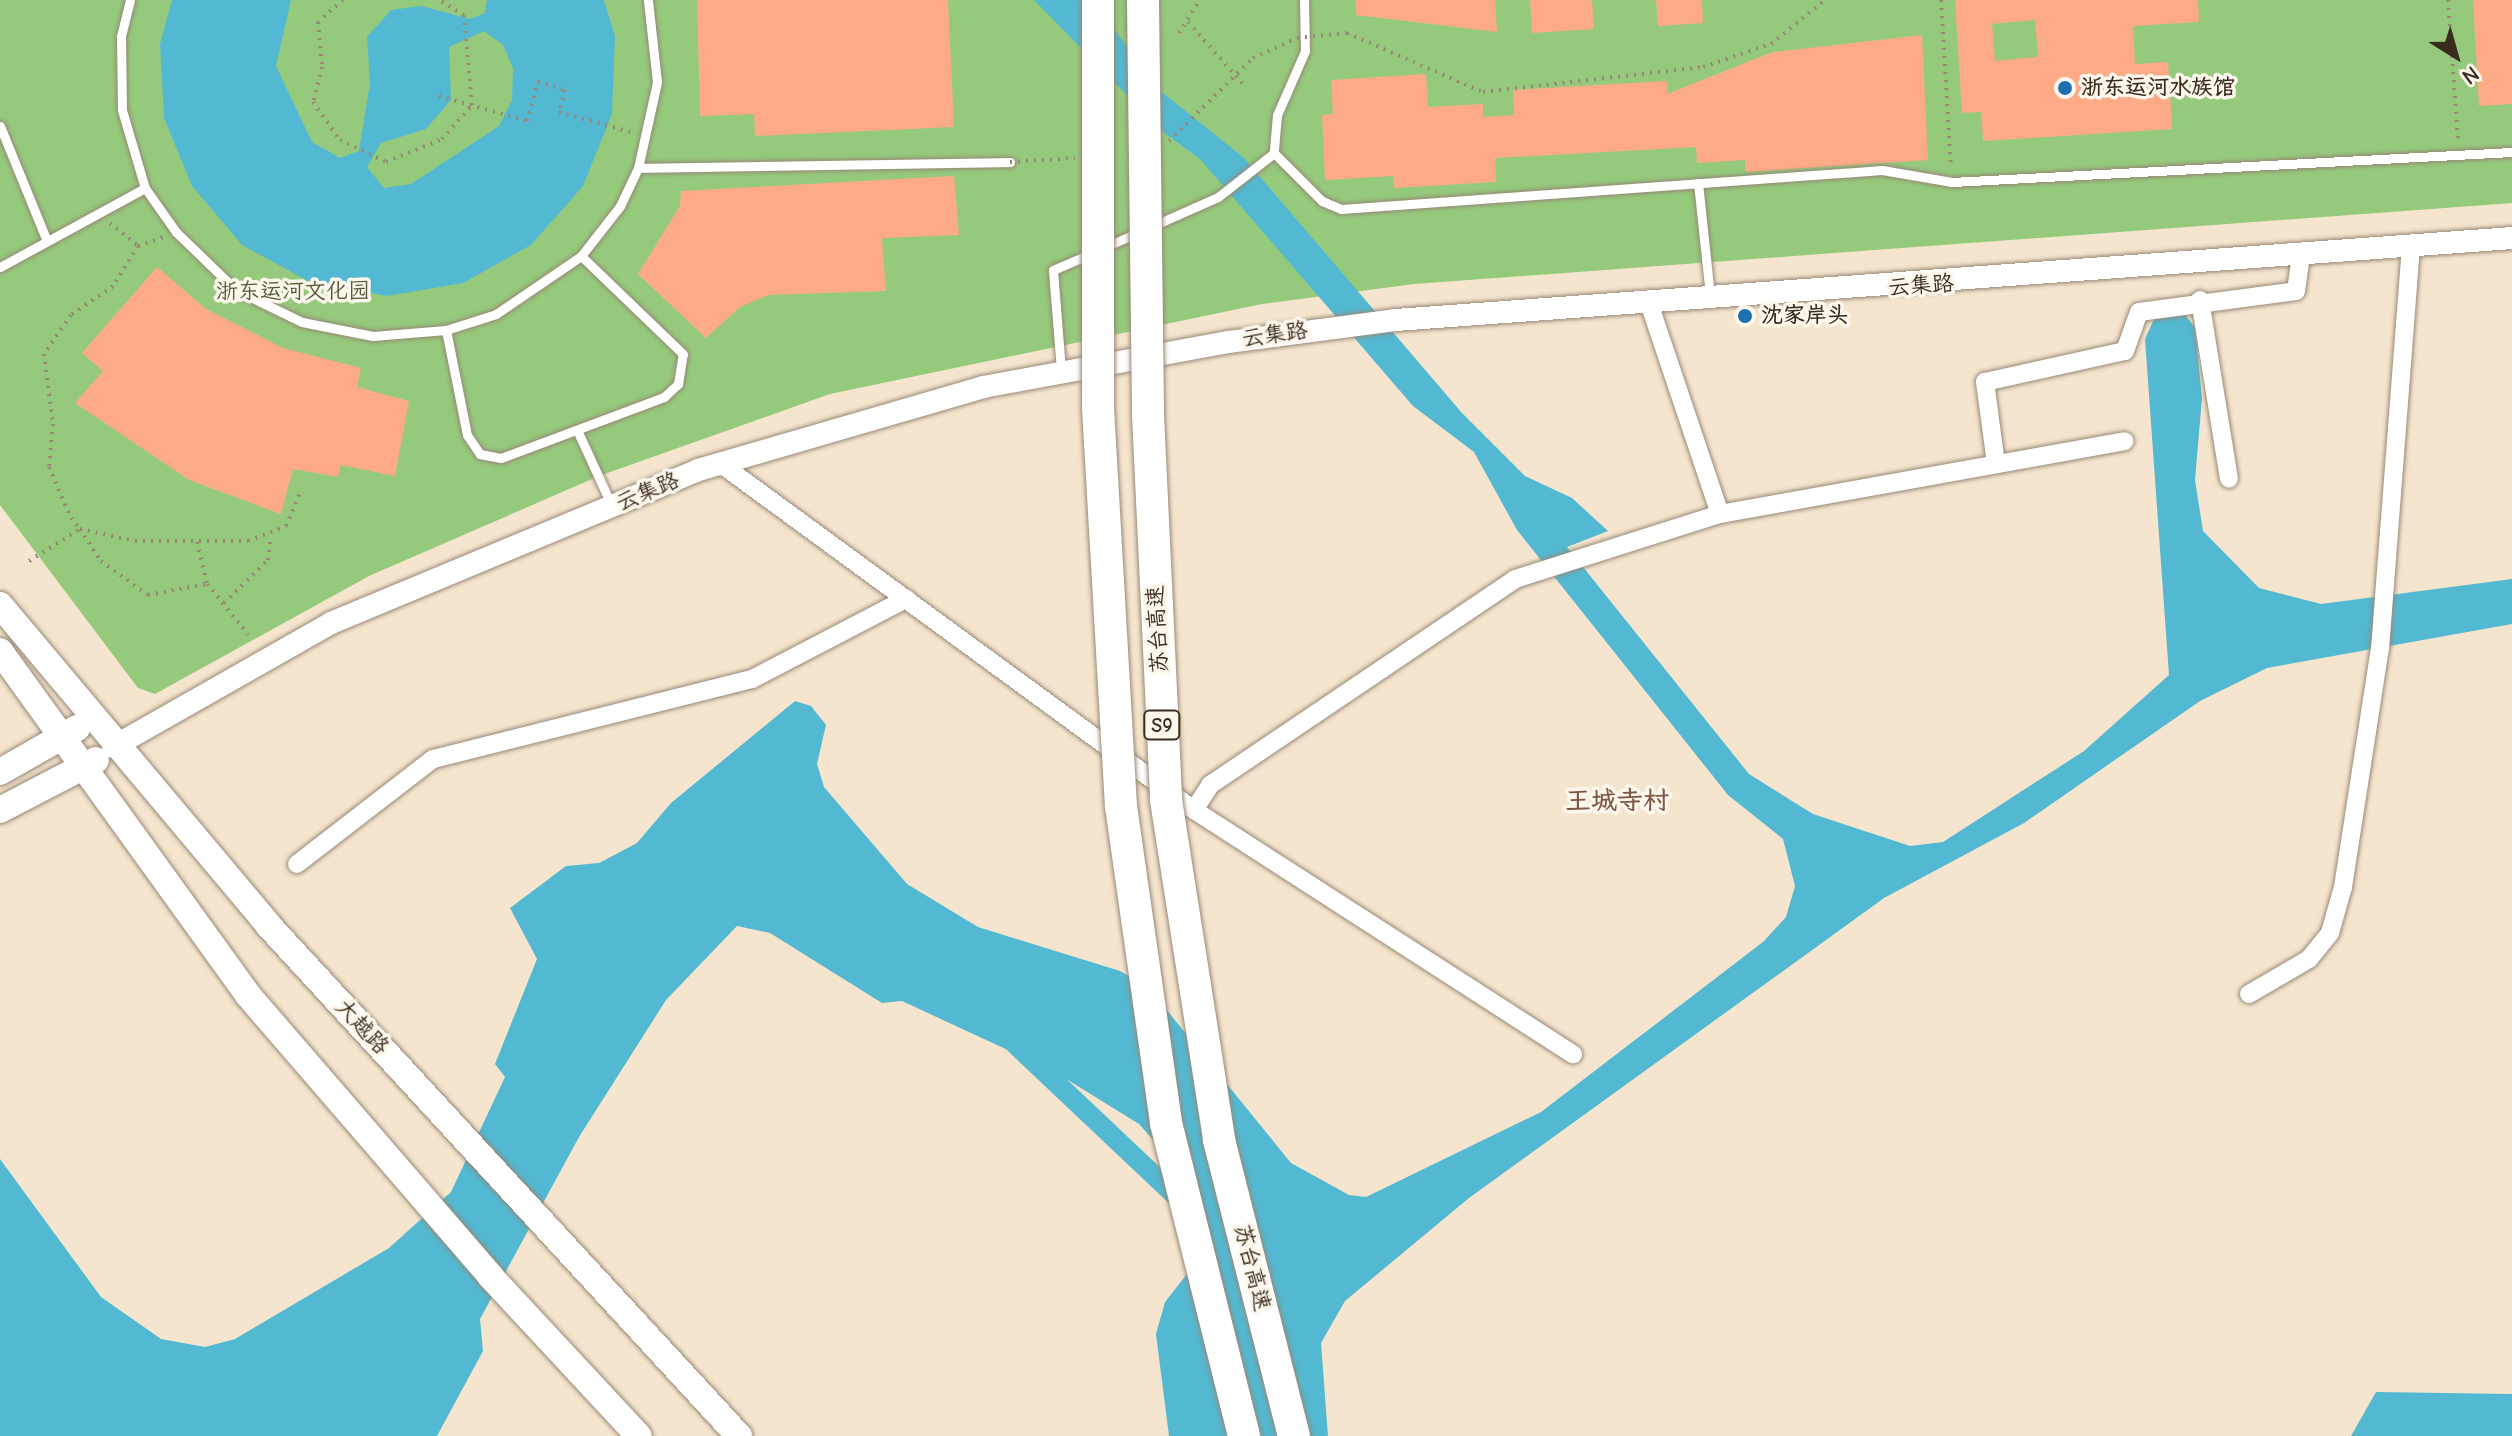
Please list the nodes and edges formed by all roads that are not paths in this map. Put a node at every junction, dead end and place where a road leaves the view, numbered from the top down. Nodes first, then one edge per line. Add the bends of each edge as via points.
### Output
1 (130, 0) edge
2 (648, 0) edge
3 (1098, 0) edge
4 (1143, 0) edge
5 (1304, 0) edge
6 (0, 126) edge
7 (2512, 152) edge
8 (1274, 153) junction
9 (1010, 162) road end
10 (638, 168) junction
11 (1698, 183) junction
12 (145, 188) junction
13 (2512, 238) edge
14 (47, 241) junction
15 (2411, 247) junction
16 (581, 256) junction
17 (2301, 256) junction
18 (0, 267) edge
19 (2200, 300) junction
20 (1710, 302) junction
21 (1650, 306) junction
22 (446, 330) junction
23 (1061, 371) junction
24 (577, 430) junction
25 (2124, 441) dead end
26 (721, 464) junction
27 (1996, 464) junction
28 (2229, 479) dead end
29 (612, 506) junction
30 (1720, 514) junction
31 (906, 599) junction
32 (0, 605) edge
33 (0, 651) edge
34 (0, 665) edge
35 (90, 720) junction
36 (62, 738) junction
37 (113, 747) junction
38 (83, 769) junction
39 (0, 772) edge
40 (0, 810) edge
41 (1194, 810) junction
42 (297, 864) dead end
43 (2249, 994) dead end
44 (1573, 1054) dead end
45 (635, 1434) edge
46 (739, 1436) edge
47 (1244, 1436) edge
48 (1294, 1436) edge

1 - 12 lane via 121,37 122,110
2 - 10 lane via 657,82
3 - 47 highway, S9, bridge via 1098,408 1121,806 1166,1123
4 - 48 highway, 苏台高速 / S9, bridge via 1148,415 1166,800 1219,1140
5 - 8 lane via 1305,51 1277,115
6 - 14 lane
7 - 11 lane via 1952,182 1882,170
8 - 11 lane via 1322,201 1341,209
8 - 23 lane via 1218,197 1053,270
9 - 10 lane
10 - 16 lane via 620,206
11 - 20 lane
12 - 14 lane
12 - 22 lane via 176,232 236,290 302,322 373,336
13 - 15 street, 云集路
14 - 18 lane
15 - 17 street, 云集路
15 - 43 street via 2380,649 2330,933 2309,959
16 - 22 lane via 496,314
16 - 24 lane via 683,354 678,384 664,397
17 - 19 street via 2296,291
17 - 20 street, 云集路
19 - 27 street via 2139,312 2125,351 1985,382
19 - 28 street
20 - 21 street, 云集路
21 - 23 street, 云集路 via 1396,320
21 - 30 street
22 - 24 lane via 467,435 480,454 501,458
23 - 26 street, 云集路
24 - 29 lane
25 - 27 street
26 - 29 street, 云集路
26 - 31 street
27 - 30 street
29 - 37 street, 云集路 via 331,623
30 - 41 street via 1515,579 1210,785
31 - 41 street
31 - 42 street via 752,679 433,759
32 - 35 main road, 大越路
33 - 36 main road
34 - 36 street
35 - 36 main road
35 - 37 main road, 大越路
36 - 38 main road
36 - 39 main road
37 - 38 main road
37 - 46 main road, 大越路 via 520,1202
38 - 40 main road
38 - 45 main road via 248,995 420,1198
41 - 44 street

